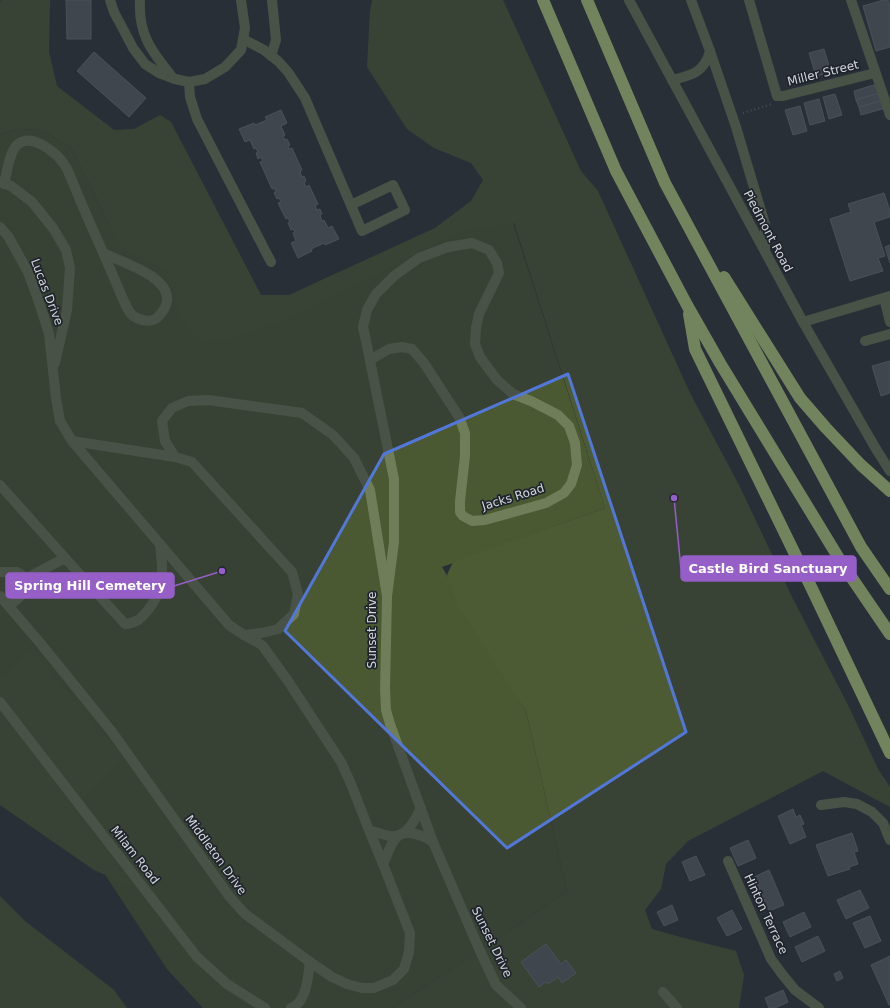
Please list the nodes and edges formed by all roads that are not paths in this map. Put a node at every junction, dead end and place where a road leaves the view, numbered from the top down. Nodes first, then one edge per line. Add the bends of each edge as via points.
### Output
1 (110, 0) edge
2 (140, 0) edge
3 (241, 0) edge
4 (272, 0) edge
5 (543, 0) edge
6 (587, 0) edge
7 (629, 0) edge
8 (691, 0) edge
9 (749, 0) edge
10 (851, 0) edge
11 (243, 39) junction
12 (710, 51) junction
13 (271, 56) junction
14 (875, 73) junction
15 (175, 79) junction
16 (672, 80) junction
17 (189, 82) junction
18 (890, 115) edge
19 (2, 183) edge
20 (666, 183) junction
21 (351, 205) junction
22 (0, 227) edge
23 (103, 253) junction
24 (766, 253) junction
25 (271, 262) dead end
26 (887, 297) edge
27 (687, 305) junction
28 (803, 322) junction
29 (890, 322) edge
30 (890, 334) edge
31 (865, 341) dead end
32 (370, 360) junction
33 (53, 373) junction
34 (72, 441) junction
35 (175, 457) junction
36 (890, 470) edge
37 (0, 484) edge
38 (890, 491) edge
39 (160, 544) junction
40 (65, 558) junction
41 (0, 572) edge
42 (27, 578) junction
43 (890, 589) edge
44 (0, 596) edge
45 (387, 596) junction
46 (9, 606) junction
47 (890, 634) edge
48 (244, 635) junction
49 (0, 702) edge
50 (890, 752) edge
51 (821, 805) dead end
52 (421, 808) junction
53 (369, 830) junction
54 (404, 833) junction
55 (890, 840) edge
56 (433, 842) junction
57 (728, 861) dead end
58 (383, 864) junction
59 (310, 962) junction
60 (663, 992) dead end
61 (265, 1008) edge
62 (291, 1008) edge
63 (521, 1008) edge
64 (677, 1008) edge
65 (819, 1008) edge

1 - 15 street via 133,48 145,64
2 - 15 street via 140,17 145,37 156,57
3 - 11 street via 245,28
4 - 13 street via 276,40
5 - 27 highway via 616,172
6 - 20 highway
7 - 16 street, Piedmont Road
8 - 12 street
9 - 14 street, Miller Street via 777,96
10 - 14 street
11 - 13 street
11 - 17 street via 241,50 225,67 205,79
12 - 16 street via 700,70
12 - 24 street via 736,126 765,224
13 - 21 street via 288,72 305,98
14 - 18 street
15 - 17 street
16 - 24 street, Piedmont Road
17 - 25 street via 190,97 197,119
19 - 23 street via 12,154 16,146 22,142 31,141 54,152 67,167
19 - 33 street via 11,186 32,202 53,228 66,250 70,268 67,310
20 - 38 highway via 800,398 861,465
20 - 43 highway via 861,546
21 - 21 street via 362,231 405,210 393,184
22 - 33 street, Lucas Drive via 8,236 28,272 40,304 49,334
23 - 23 street via 130,313 140,320 156,318 167,303 164,288 144,272
24 - 28 street, Piedmont Road
26 - 28 street
26 - 29 street
27 - 47 highway via 720,364 843,565
27 - 50 highway via 695,349
28 - 36 street, Piedmont Road
30 - 31 street
32 - 32 street, Jacks Road via 389,349 412,348 459,417 465,433 460,500 460,512 463,516 472,521 485,520 546,503 564,493 571,484 577,465 575,444 569,426 558,415 513,394 497,380 480,357 475,344 479,314 499,273 497,263 489,250 472,244 448,247 420,258 394,276 376,294 367,310 363,327
32 - 45 street, Jacks Road via 394,479 394,542
33 - 34 street, Lucas Drive via 60,421
34 - 35 street
34 - 39 street, Lucas Drive
35 - 45 street, Sunset Drive via 165,441 162,421 172,408 188,401 208,400 302,413 333,434 354,458 370,490
35 - 48 street via 192,462 292,572 298,594 294,614 278,629
37 - 40 street
39 - 40 street via 163,574 160,590 141,619 132,624 125,624 120,620
39 - 48 street, Lucas Drive via 229,625
40 - 42 street
41 - 42 street via 17,572
42 - 46 street via 29,583 26,590
44 - 46 street, Middleton Drive
45 - 52 street, Sunset Drive via 386,710
46 - 59 street, Middleton Drive via 112,732 228,896 244,913
48 - 53 street, Middleton Drive via 262,645 341,762
49 - 61 street, Milam Road via 197,957 227,984
51 - 55 street via 844,802 857,804 872,812 883,823
52 - 54 street via 415,822
52 - 56 street, Sunset Drive
53 - 54 street via 392,836
53 - 58 street, Middleton Drive
54 - 56 street via 424,836
54 - 58 street via 397,837
56 - 63 street, Sunset Drive via 496,985
57 - 65 street, Hinton Terrace via 771,959 795,990
58 - 59 street, Middleton Drive via 410,933 409,952 404,969 393,980 374,988 362,988 332,977
59 - 62 street via 303,996
60 - 64 street

